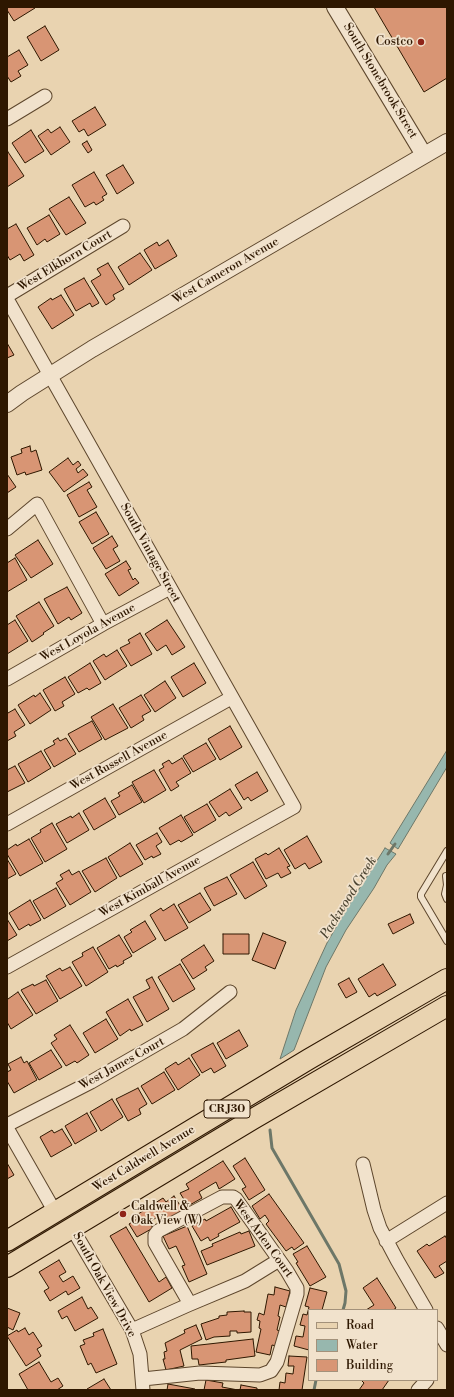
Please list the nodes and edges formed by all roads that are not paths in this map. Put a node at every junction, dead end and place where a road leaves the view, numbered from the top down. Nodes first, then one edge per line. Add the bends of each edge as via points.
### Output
1 (335, 7) edge
2 (45, 96) dead end
3 (7, 119) edge
4 (447, 142) edge
5 (424, 155) junction
6 (123, 226) dead end
7 (7, 297) edge
8 (50, 375) junction
9 (7, 404) edge
10 (7, 529) edge
11 (170, 588) junction
12 (103, 624) junction
13 (7, 679) edge
14 (231, 698) junction
15 (294, 807) joint
16 (7, 824) edge
17 (447, 852) edge
18 (436, 869) junction
19 (446, 876) edge
20 (447, 899) edge
21 (445, 933) edge
22 (447, 941) edge
23 (7, 967) edge
24 (447, 979) edge
25 (230, 992) dead end
26 (447, 1006) edge
27 (7, 1126) edge
28 (363, 1164) dead end
29 (447, 1203) edge
30 (55, 1212) junction
31 (72, 1228) junction
32 (7, 1241) edge
33 (386, 1241) junction
34 (7, 1254) edge
35 (279, 1260) junction
36 (7, 1267) edge
37 (190, 1304) junction
38 (425, 1309) edge
39 (132, 1330) junction
40 (438, 1330) edge
41 (447, 1345) edge
42 (426, 1381) edge
43 (143, 1385) edge
44 (418, 1390) edge

1 - 5 street, South Stonebrook Street
2 - 3 street
4 - 5 street, West Cameron Avenue
5 - 8 street, West Cameron Avenue
6 - 7 street, West Elkhorn Court
7 - 8 street, South Vintage Street
8 - 9 street, West Cameron Avenue
8 - 11 street, South Vintage Street
10 - 12 street via 37,504
11 - 12 street, West Loyola Avenue
11 - 14 street, South Vintage Street
12 - 13 street, West Loyola Avenue
14 - 15 street, South Vintage Street
14 - 16 street, West Russell Avenue
15 - 23 street, West Kimball Avenue
17 - 18 lane
18 - 19 lane
18 - 21 lane via 421,897
19 - 20 lane
21 - 22 lane
24 - 30 main road, West Caldwell Avenue / CR J30
25 - 27 street, West James Court via 183,1029 91,1082
26 - 31 main road, West Caldwell Avenue / CR J30
27 - 30 street
28 - 33 street via 374,1210
29 - 33 street
30 - 32 main road, West Caldwell Avenue / CR J30
30 - 34 main road via 51,1226
31 - 36 main road, West Caldwell Avenue / CR J30
31 - 39 street, South Oak View Drive
33 - 38 street
35 - 37 street via 245,1281
35 - 37 street, West Arlen Court via 236,1199 222,1196 155,1234 155,1243
35 - 43 street, West Arlen Court via 297,1288 297,1294 277,1362 271,1370 260,1375 200,1373
37 - 39 street
39 - 43 street, South Oak View Drive via 140,1354
40 - 41 street
42 - 44 street

